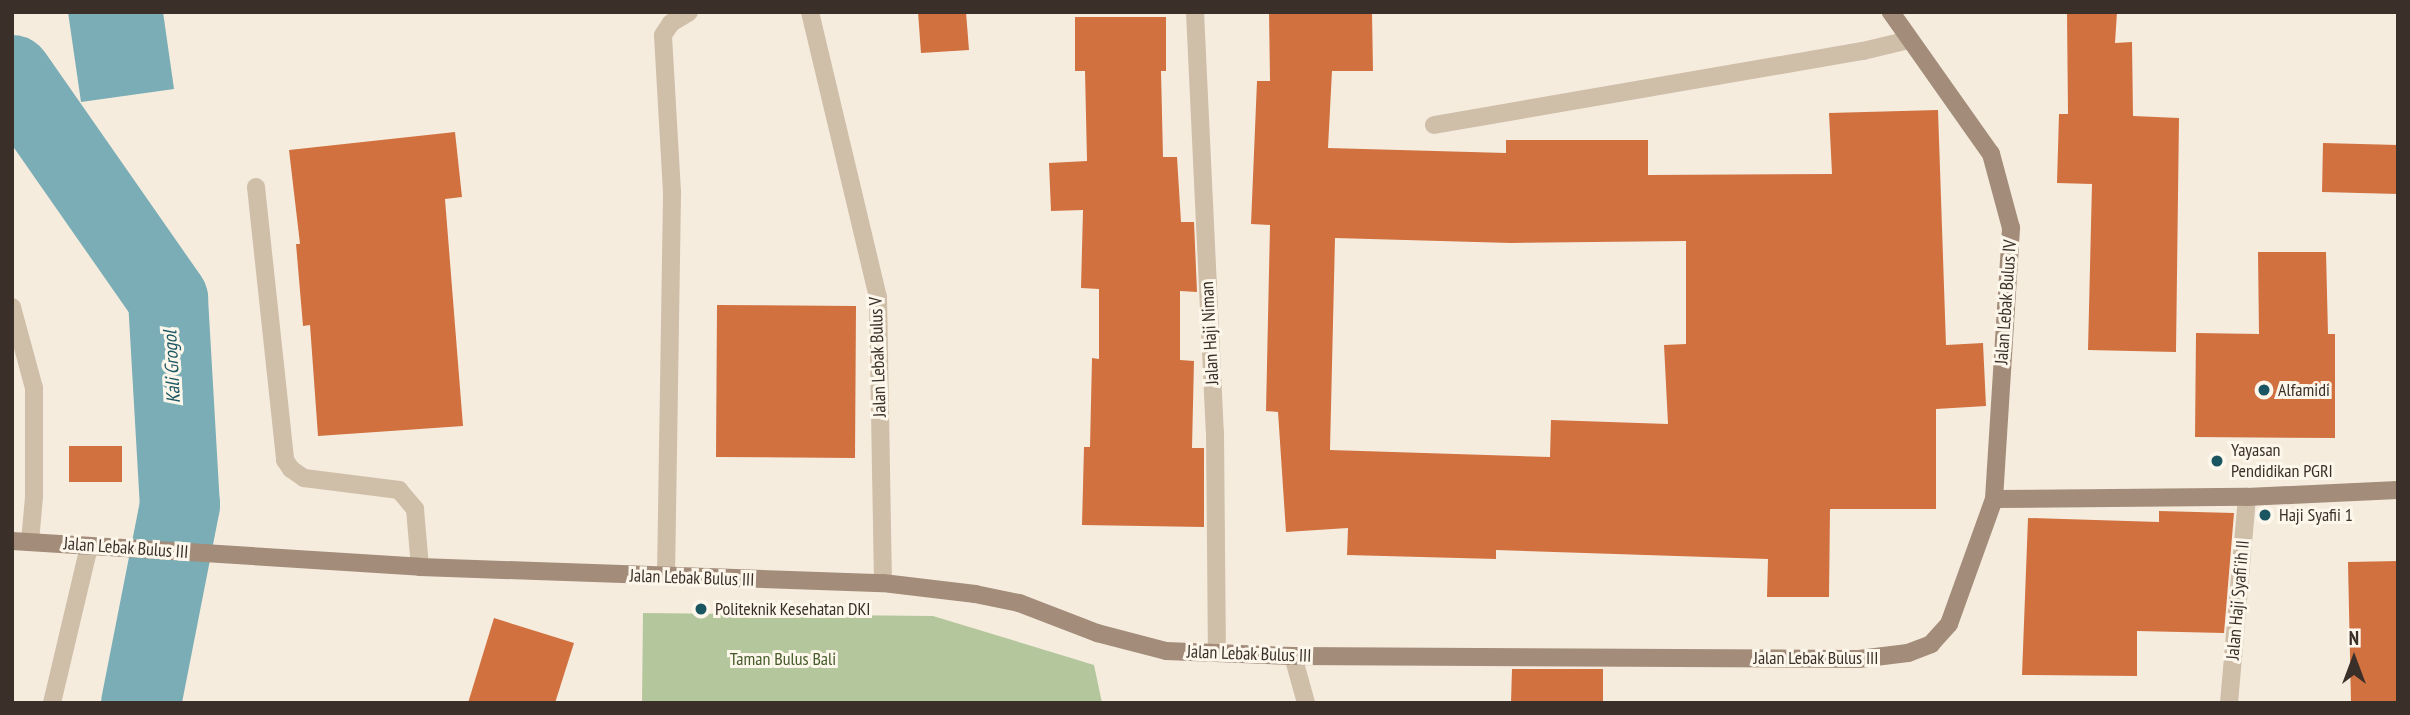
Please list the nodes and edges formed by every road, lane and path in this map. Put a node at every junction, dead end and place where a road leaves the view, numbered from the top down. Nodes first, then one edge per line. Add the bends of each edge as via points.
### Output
1 (689, 12) edge
2 (810, 12) edge
3 (1195, 12) edge
4 (1891, 12) edge
5 (1909, 40) junction
6 (1434, 125) dead end
7 (256, 187) dead end
8 (12, 307) edge
9 (2398, 489) edge
10 (2247, 497) junction
11 (1994, 499) junction
12 (21, 542) edge
13 (89, 546) junction
14 (420, 567) junction
15 (666, 577) junction
16 (883, 583) junction
17 (1217, 653) junction
18 (1293, 656) junction
19 (52, 703) edge
20 (1306, 703) edge
21 (2229, 703) edge

1 - 15 street via 671,23 663,35 672,192
2 - 16 street, Jalan Lebak Bulus V via 878,297
3 - 17 street, Jalan Haji Niman via 1215,432
4 - 5 street, Jalan Lebak Bulus IV
5 - 6 street
5 - 11 street, Jalan Lebak Bulus IV via 1991,155 2011,228
7 - 14 street via 285,460 304,478 399,490 415,509
8 - 12 street via 34,388 34,497
9 - 10 street
10 - 11 street
10 - 21 street, Jalan Haji Syafi'ih II
11 - 18 street, Jalan Lebak Bulus III via 1949,624 1931,644 1908,653 1859,659
12 - 13 street, Jalan Lebak Bulus III
13 - 14 street, Jalan Lebak Bulus III
13 - 19 street
14 - 15 street, Jalan Lebak Bulus III
15 - 16 street, Jalan Lebak Bulus III
16 - 17 street, Jalan Lebak Bulus III via 1018,603 1097,633 1166,651
17 - 18 street, Jalan Lebak Bulus III
18 - 20 street

